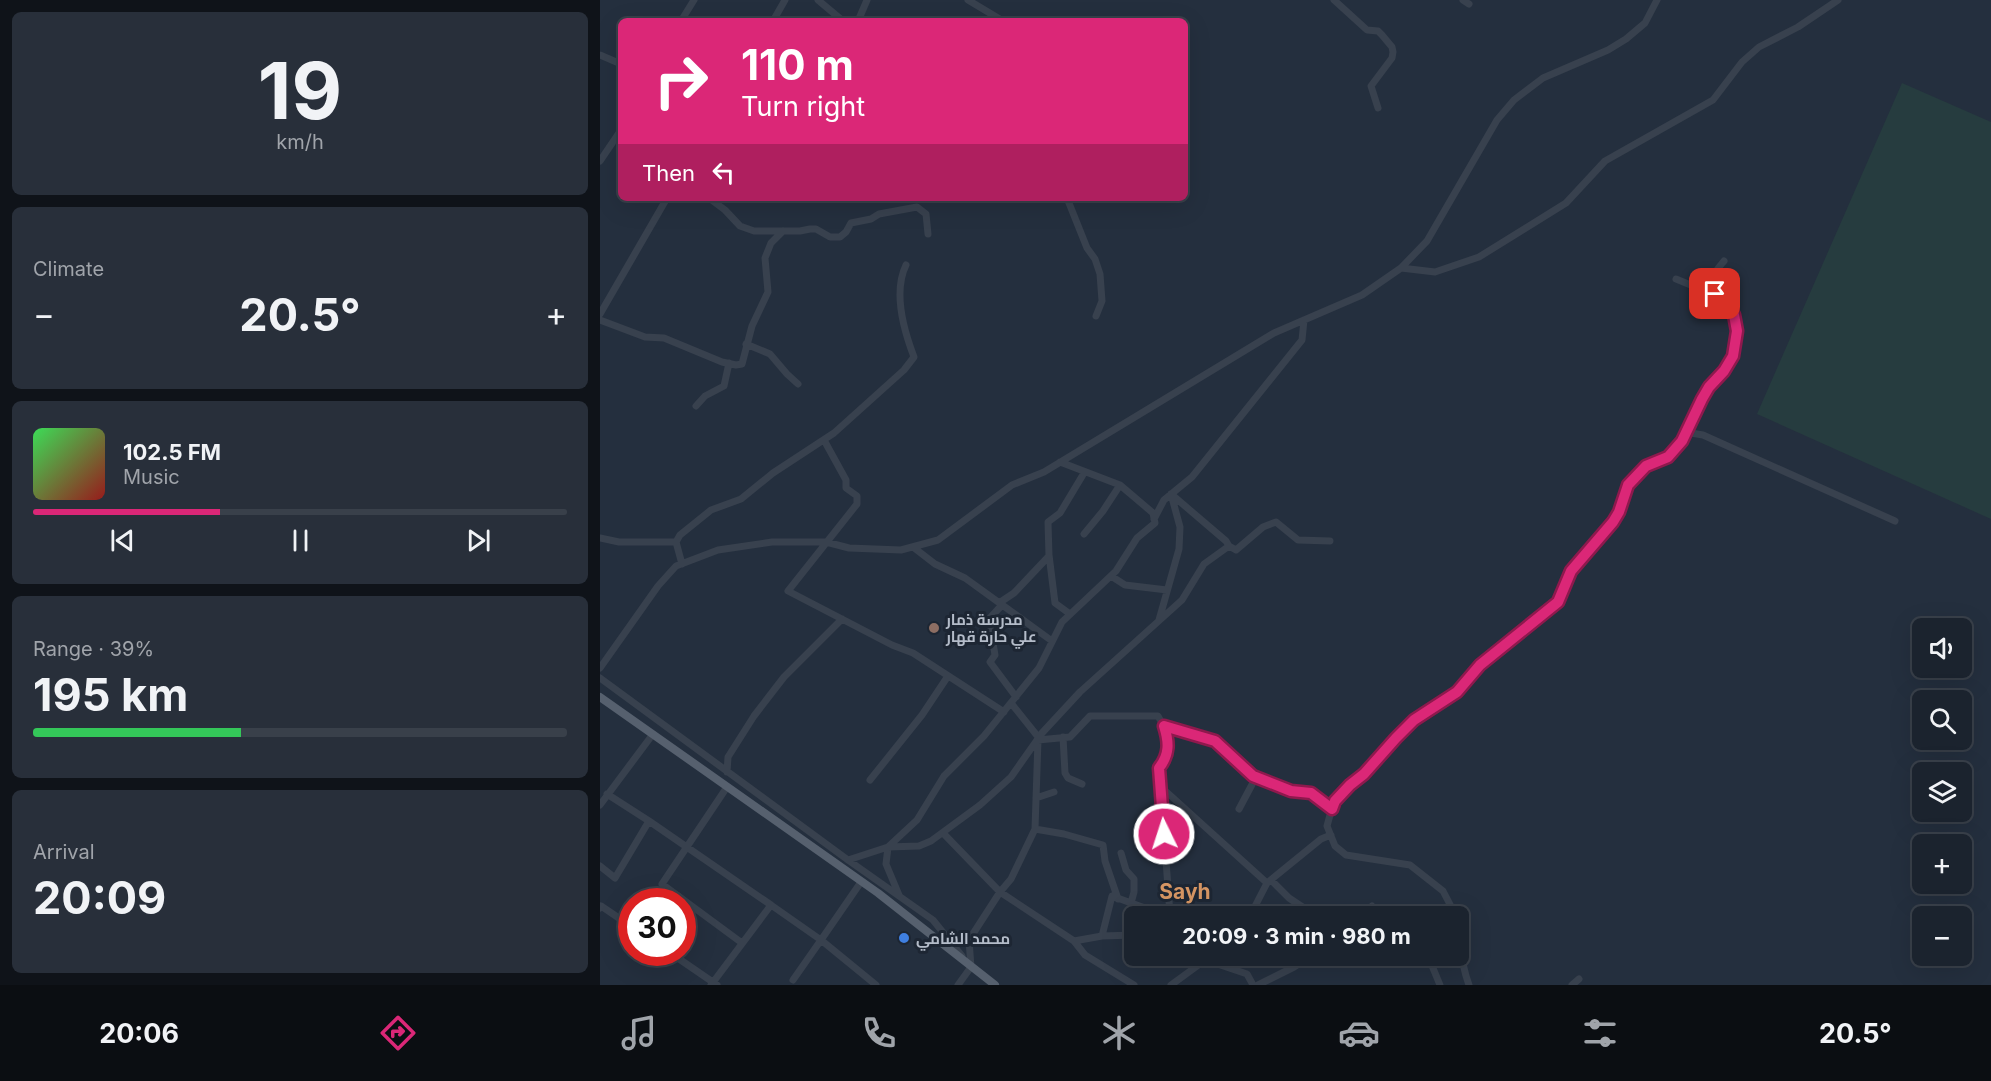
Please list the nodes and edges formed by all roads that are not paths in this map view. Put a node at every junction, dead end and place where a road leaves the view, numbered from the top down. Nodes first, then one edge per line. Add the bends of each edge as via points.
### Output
1 (694, 0) edge
2 (785, 0) edge
3 (818, 0) edge
4 (867, 0) edge
5 (968, 0) edge
6 (1334, 0) edge
7 (1657, 0) edge
8 (1838, 0) edge
9 (683, 18) edge
10 (774, 18) edge
11 (839, 18) edge
12 (859, 18) edge
13 (998, 18) edge
14 (600, 55) edge
15 (618, 63) edge
16 (1378, 108) dead end
17 (618, 134) edge
18 (600, 161) edge
19 (665, 201) edge
20 (713, 201) edge
21 (1068, 201) edge
22 (783, 231) junction
23 (928, 234) dead end
24 (1724, 261) dead end
25 (906, 265) dead end
26 (1401, 268) junction
27 (1676, 279) dead end
28 (1715, 294) junction
29 (600, 314) edge
30 (1096, 315) dead end
31 (600, 320) edge
32 (1304, 320) junction
33 (746, 344) junction
34 (729, 363) junction
35 (798, 384) dead end
36 (696, 406) dead end
37 (1683, 437) junction
38 (824, 440) junction
39 (1060, 462) junction
40 (1084, 473) junction
41 (1120, 485) junction
42 (1171, 494) junction
43 (1154, 519) junction
44 (1895, 521) dead end
45 (1084, 534) dead end
46 (600, 538) edge
47 (1330, 541) dead end
48 (676, 542) junction
49 (826, 542) junction
50 (1229, 546) junction
51 (913, 547) junction
52 (1049, 555) junction
53 (682, 564) junction
54 (1111, 576) junction
55 (1167, 590) junction
56 (1000, 604) junction
57 (1070, 614) junction
58 (842, 619) junction
59 (1158, 623) junction
60 (1052, 641) junction
61 (600, 668) edge
62 (948, 676) junction
63 (600, 678) edge
64 (600, 697) edge
65 (1014, 700) junction
66 (1004, 712) junction
67 (1164, 726) junction
68 (653, 734) junction
69 (1063, 737) junction
70 (1038, 739) junction
71 (727, 772) junction
72 (1256, 777) junction
73 (870, 780) dead end
74 (1082, 784) dead end
75 (728, 787) junction
76 (1161, 787) junction
77 (1054, 792) dead end
78 (607, 794) junction
79 (1036, 798) junction
80 (600, 805) edge
81 (1239, 809) dead end
82 (1332, 809) junction
83 (649, 821) junction
84 (1035, 829) junction
85 (943, 833) junction
86 (1331, 835) junction
87 (686, 847) junction
88 (888, 848) junction
89 (1121, 853) dead end
90 (848, 860) junction
91 (600, 866) edge
92 (861, 882) junction
93 (1270, 882) junction
94 (1000, 892) junction
95 (899, 896) junction
96 (1118, 899) junction
97 (1131, 903) junction
98 (771, 904) junction
99 (1139, 906) edge
100 (1170, 906) edge
101 (1256, 906) edge
102 (1301, 906) edge
103 (1451, 906) edge
104 (600, 907) edge
105 (618, 918) edge
106 (1124, 935) edge
107 (1102, 936) junction
108 (821, 940) junction
109 (1074, 941) junction
110 (742, 943) junction
111 (689, 966) edge
112 (1197, 966) edge
113 (1229, 966) edge
114 (1296, 966) edge
115 (1432, 966) edge
116 (1465, 966) edge
117 (971, 967) junction
118 (1578, 978) dead end
119 (794, 983) edge
120 (714, 984) edge
121 (876, 985) edge
122 (958, 985) edge
123 (995, 985) edge
124 (1134, 985) edge
125 (1171, 985) edge
126 (1253, 985) edge
127 (1258, 985) edge
128 (1440, 985) edge
129 (1469, 985) edge
130 (1572, 985) edge

1 - 9 street
2 - 10 street
3 - 11 street
4 - 12 street
5 - 13 street
6 - 16 street via 1367,30 1382,34 1392,47 1392,58 1371,86
7 - 26 street via 1645,23 1626,39 1543,78 1514,100 1497,120 1427,241
8 - 26 street via 1742,62 1713,100 1605,161 1566,203 1479,257 1435,272
14 - 15 street
17 - 18 street
19 - 29 street
20 - 22 street via 745,229
21 - 30 street via 1100,274 1102,301
22 - 23 street via 816,229 830,237 840,237 851,223 917,207 926,214
22 - 33 street via 767,251 764,264 768,292
24 - 28 street via 1711,278
25 - 38 street via 902,274 902,312 914,357
26 - 32 street via 1362,295
27 - 28 street
28 - 37 street via 1725,299 1734,315 1737,331 1733,356 1705,393
31 - 34 street
32 - 39 street via 1274,333
32 - 42 street via 1302,340 1192,477
33 - 34 street via 742,364
33 - 35 street via 770,354
34 - 36 street via 724,386
37 - 44 street via 1691,433 1703,435
37 - 82 street via 1668,457 1646,466 1628,485 1619,512 1571,571 1558,602 1480,665 1457,692 1414,720 1335,801
38 - 48 street via 773,472 741,499 711,510
38 - 49 street via 846,480 846,488 857,496 857,504
39 - 40 street
39 - 51 street via 1012,485 938,540
40 - 41 street
40 - 52 street via 1060,513 1048,522
41 - 43 street via 1153,513
41 - 45 street
42 - 43 street
42 - 50 street
42 - 55 street via 1180,527 1179,549
43 - 54 street via 1155,523 1137,538
46 - 48 street
47 - 50 street via 1298,540 1276,522 1263,527 1236,549
48 - 53 street
49 - 51 street via 849,548
49 - 53 street via 772,542 718,550
49 - 58 street via 788,591
50 - 59 street via 1204,564 1182,600
51 - 56 street
52 - 56 street
52 - 57 street via 1055,603
53 - 61 street via 658,586
54 - 55 street via 1125,585
54 - 57 street
55 - 59 street
56 - 60 street
56 - 65 street via 989,619 995,655 990,662
57 - 60 street
58 - 62 street via 913,653
58 - 71 street via 784,676 728,757
59 - 70 street via 1080,692
60 - 65 street via 1039,668
62 - 66 street
62 - 73 street
63 - 71 street
64 - 68 main road
65 - 66 street
65 - 70 street
66 - 88 street via 944,776 917,820
67 - 69 street via 1158,716 1090,716 1070,737
67 - 72 street via 1215,741
67 - 76 street via 1169,743 1166,759 1159,768
68 - 75 main road
68 - 78 street
69 - 70 street
69 - 74 street via 1065,773
70 - 79 street
70 - 85 street via 1011,777
71 - 90 street
72 - 81 street
72 - 82 street via 1291,791 1311,793
75 - 87 street
75 - 92 main road
76 - 93 street
76 - 100 street
77 - 79 street
78 - 80 street
78 - 83 street
79 - 84 street
82 - 86 street via 1328,826
83 - 87 street
83 - 91 street via 615,878
84 - 94 street via 1011,879
84 - 96 street via 1103,845
85 - 88 street via 919,846
85 - 94 street
86 - 93 street via 1320,839
86 - 103 street via 1335,846 1346,855 1410,865 1443,891
87 - 98 street
87 - 110 street via 662,884
88 - 90 street
88 - 95 street via 886,864
89 - 97 street via 1126,870 1134,879
90 - 95 street
92 - 108 street
92 - 117 main road
93 - 101 street
93 - 102 street
94 - 109 street
94 - 117 street via 969,940
95 - 117 street via 933,920
96 - 97 street
96 - 107 street via 1112,896
97 - 99 street
98 - 108 street
98 - 110 street
104 - 105 street
106 - 107 street
107 - 109 street
108 - 119 street
108 - 121 street
109 - 124 street via 1084,955
110 - 120 street
111 - 120 street
112 - 125 street
113 - 126 street via 1247,974
114 - 127 street
115 - 128 street
116 - 129 street
117 - 122 street
117 - 123 main road
118 - 130 street

